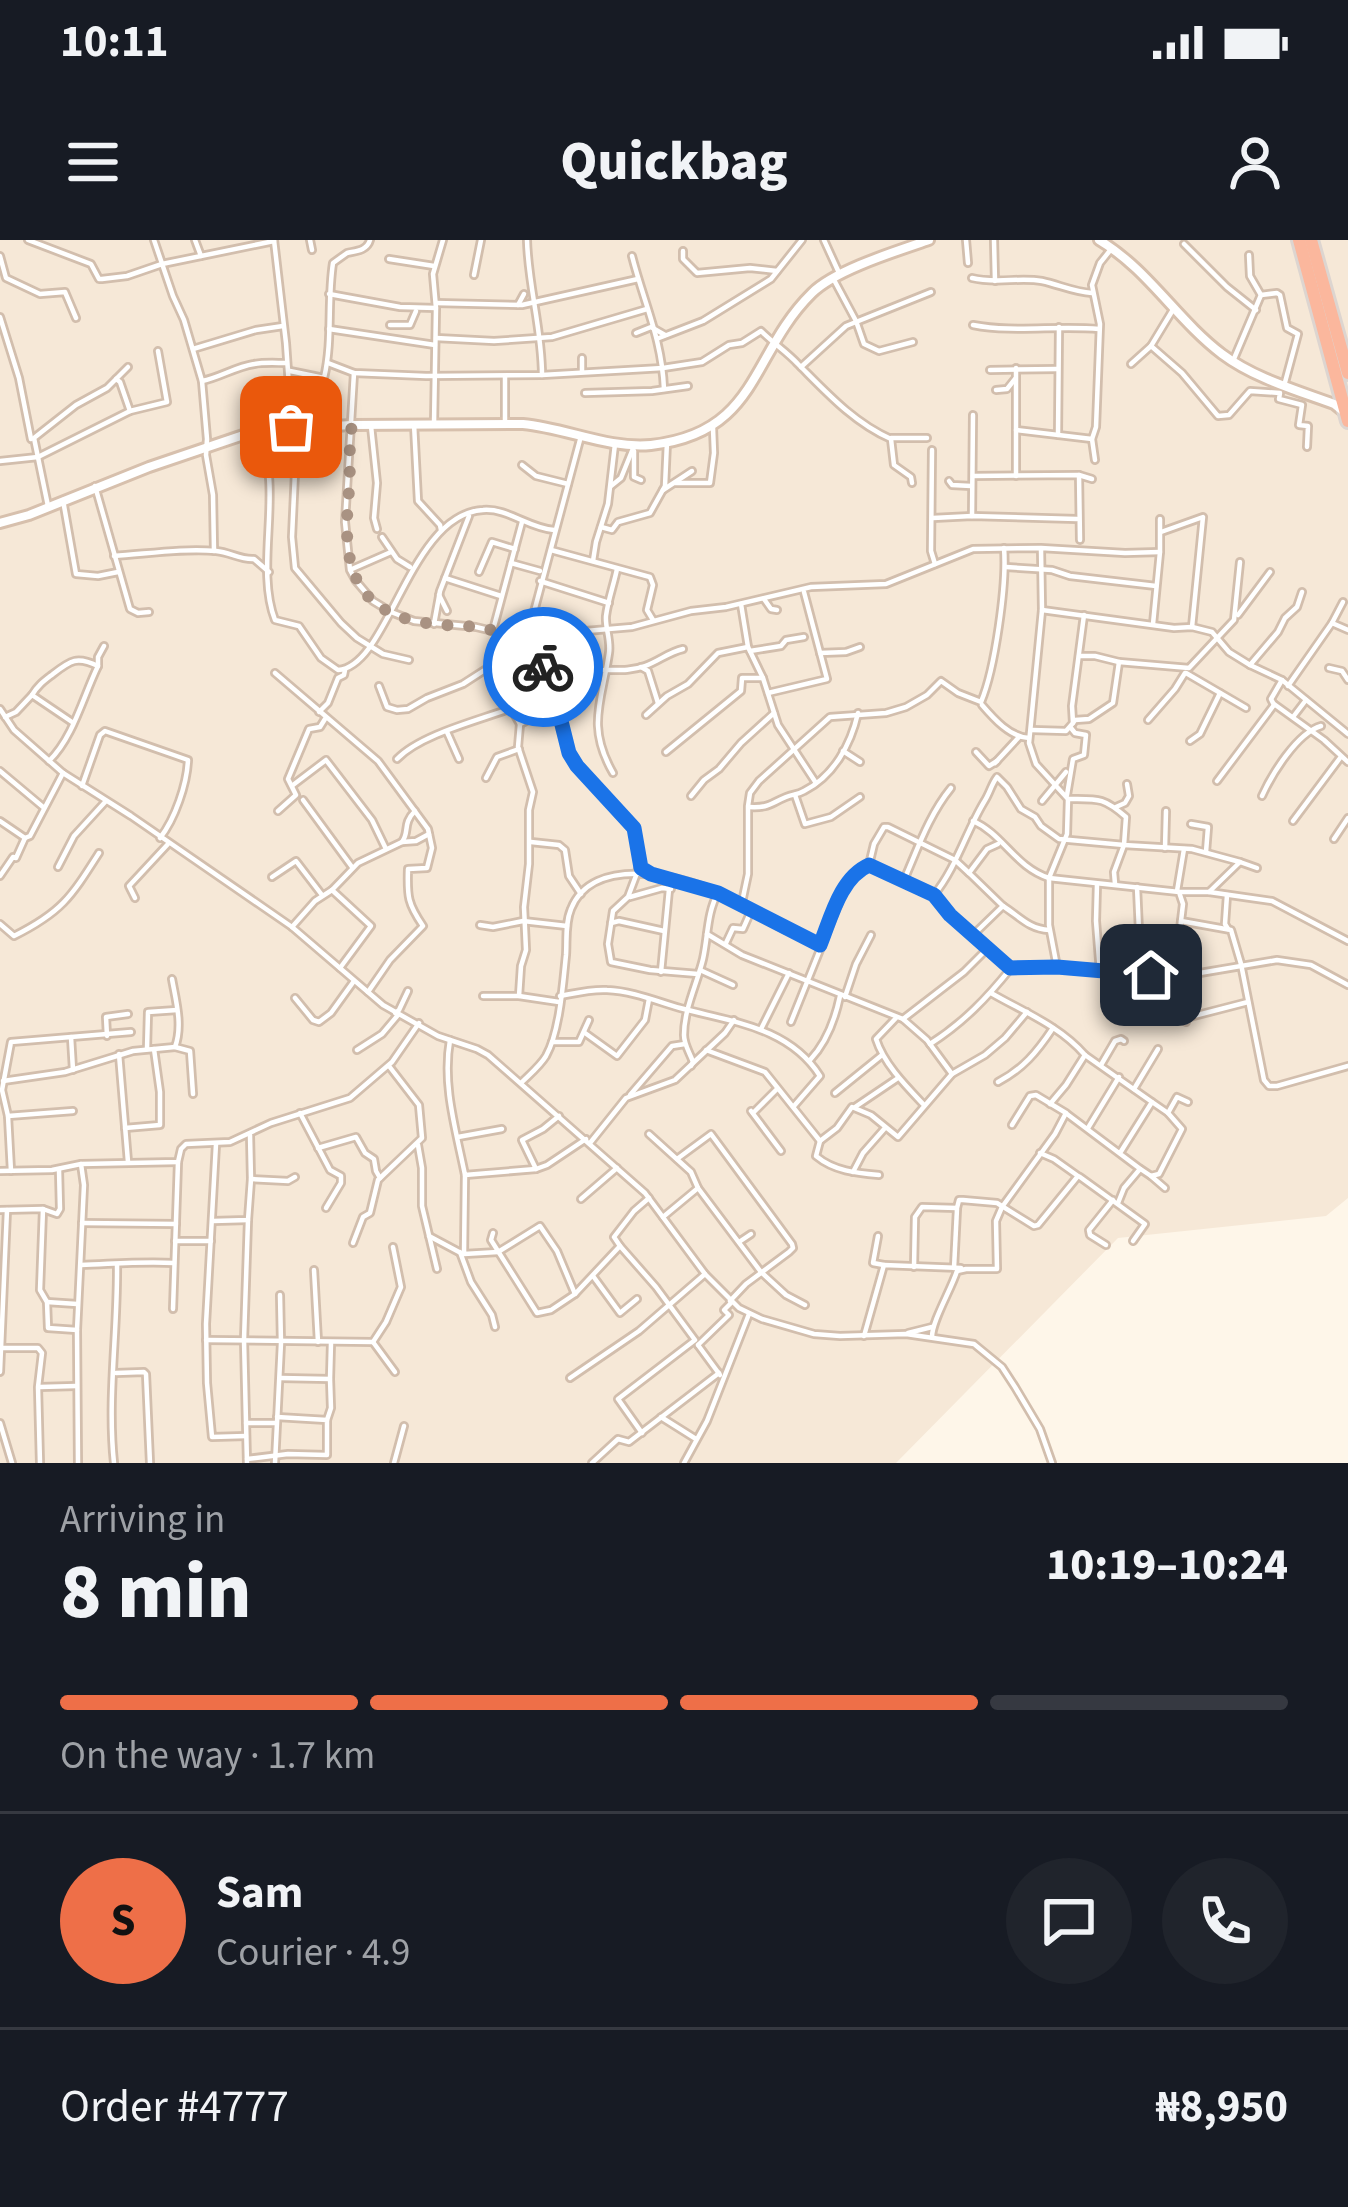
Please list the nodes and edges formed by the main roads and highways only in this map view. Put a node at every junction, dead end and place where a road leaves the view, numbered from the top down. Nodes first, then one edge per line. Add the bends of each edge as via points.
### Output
1 (1299, 240) edge
2 (1312, 240) edge
3 (1312, 264) junction
4 (1348, 373) edge
5 (1347, 416) edge

1 - 3 highway
2 - 3 highway
3 - 4 highway
3 - 5 highway

